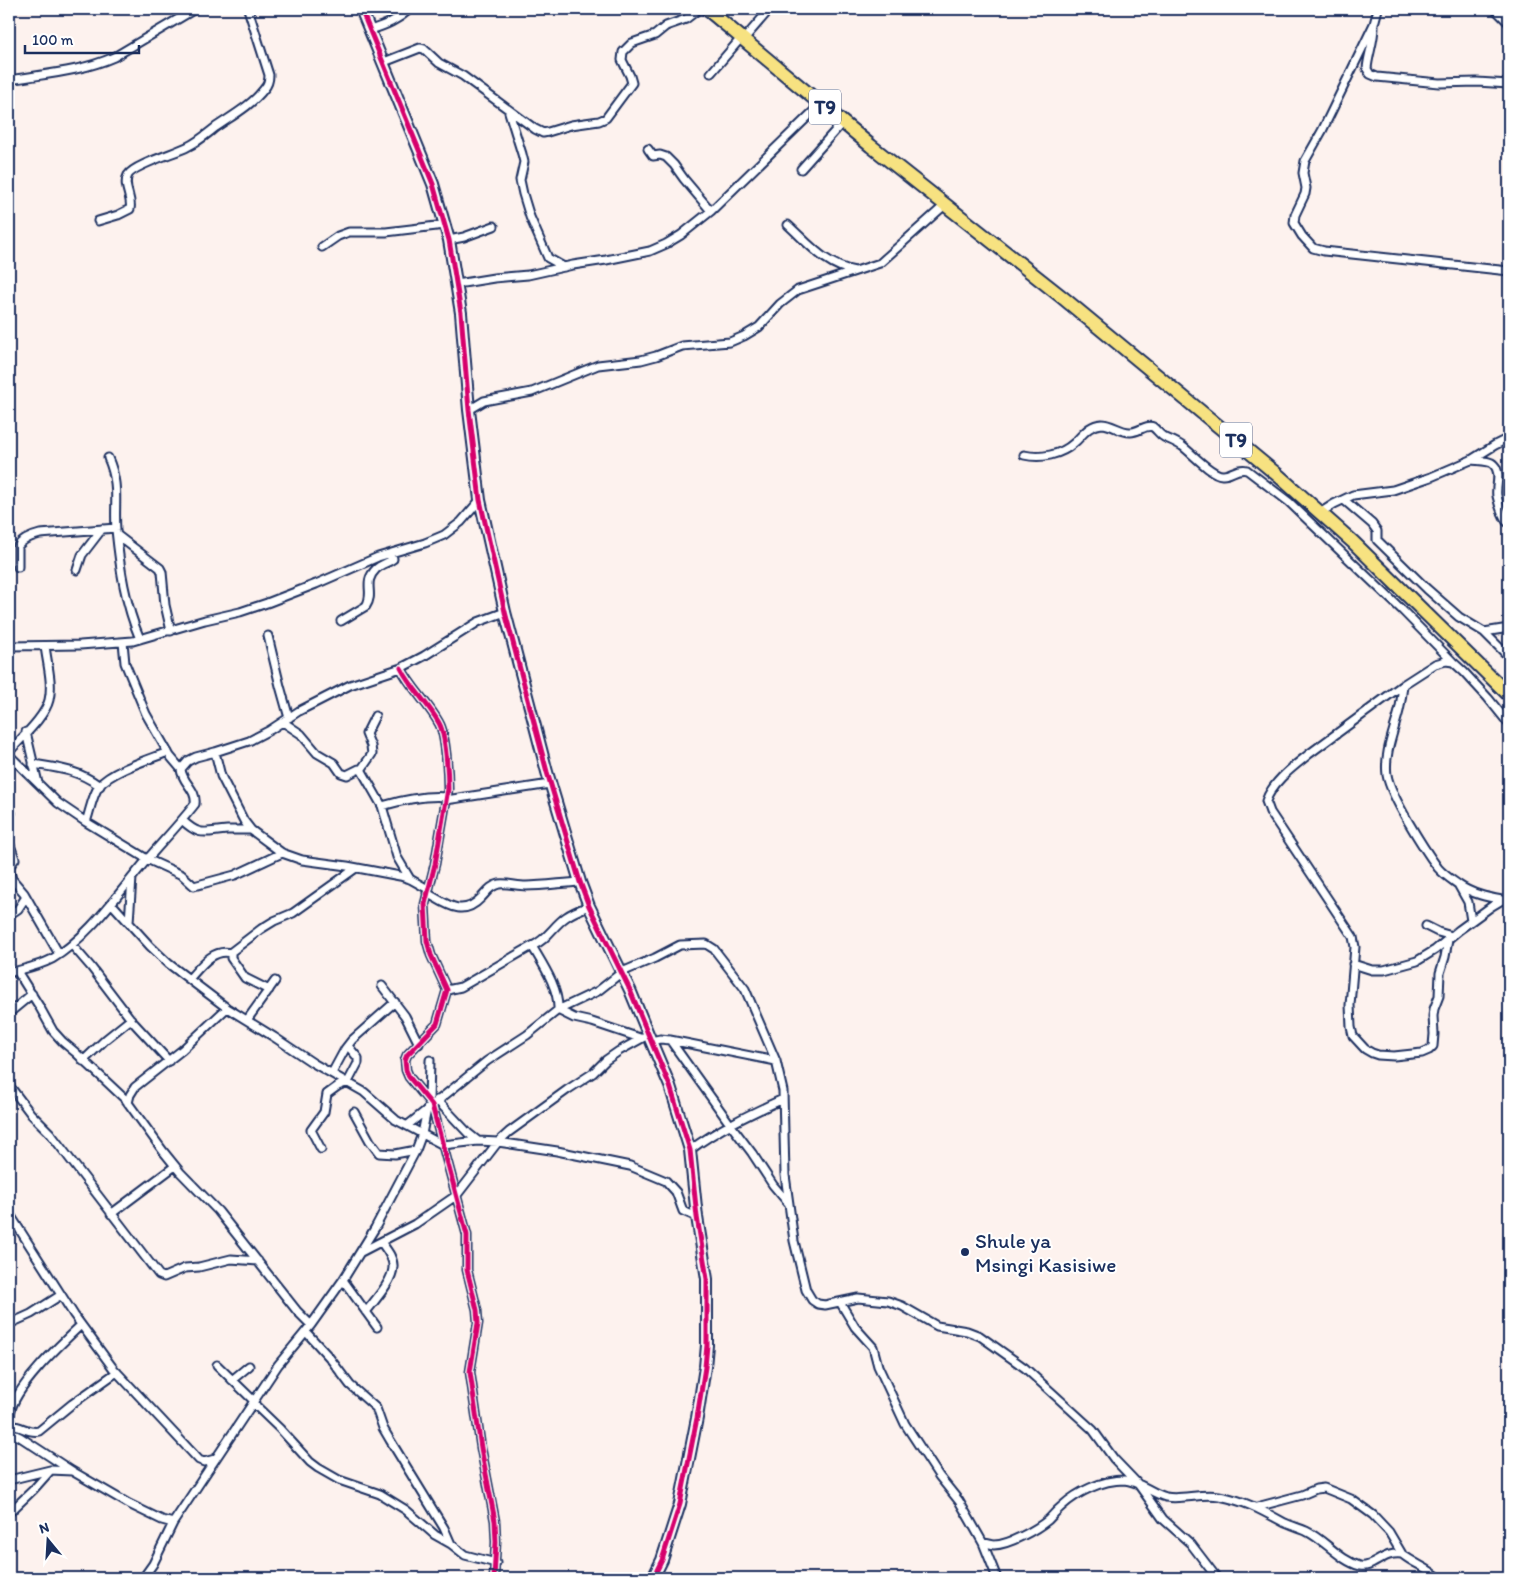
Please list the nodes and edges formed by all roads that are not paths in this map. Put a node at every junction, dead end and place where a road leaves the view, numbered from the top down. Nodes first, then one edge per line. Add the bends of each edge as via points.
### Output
1 (195, 9) edge
2 (248, 9) edge
3 (362, 9) edge
4 (410, 9) edge
5 (699, 9) edge
6 (707, 9) edge
7 (770, 9) edge
8 (1378, 9) edge
9 (1496, 9) edge
10 (1509, 23) edge
11 (1374, 24) junction
12 (370, 30) junction
13 (743, 38) junction
14 (384, 62) junction
15 (712, 73) dead end
16 (9, 80) edge
17 (1509, 84) edge
18 (821, 104) junction
19 (508, 109) junction
20 (843, 122) junction
21 (648, 149) dead end
22 (801, 169) dead end
23 (946, 204) junction
24 (711, 211) junction
25 (98, 221) dead end
26 (445, 225) junction
27 (788, 225) dead end
28 (494, 226) dead end
29 (449, 240) junction
30 (322, 247) dead end
31 (564, 267) junction
32 (1509, 271) edge
33 (858, 272) junction
34 (457, 284) junction
35 (469, 410) junction
36 (1507, 441) edge
37 (1024, 455) dead end
38 (108, 458) dead end
39 (1471, 460) junction
40 (480, 500) junction
41 (1344, 500) junction
42 (1320, 513) junction
43 (1507, 522) dead end
44 (102, 530) junction
45 (117, 532) junction
46 (392, 552) junction
47 (18, 567) dead end
48 (77, 570) dead end
49 (505, 612) junction
50 (342, 621) dead end
51 (1509, 628) edge
52 (171, 631) junction
53 (1484, 632) junction
54 (268, 636) dead end
55 (140, 639) junction
56 (123, 642) junction
57 (9, 646) edge
58 (45, 646) junction
59 (1509, 657) edge
60 (1453, 662) junction
61 (401, 668) junction
62 (1403, 685) junction
63 (1509, 695) edge
64 (375, 716) dead end
65 (286, 720) junction
66 (1509, 724) edge
67 (26, 732) junction
68 (168, 752) junction
69 (215, 752) junction
70 (9, 753) edge
71 (33, 764) junction
72 (181, 769) junction
73 (361, 770) junction
74 (38, 783) junction
75 (550, 784) junction
76 (100, 786) junction
77 (446, 798) junction
78 (382, 806) junction
79 (9, 808) edge
80 (9, 817) edge
81 (182, 820) junction
82 (86, 822) junction
83 (251, 830) junction
84 (9, 842) edge
85 (282, 853) junction
86 (147, 859) junction
87 (9, 868) edge
88 (356, 868) junction
89 (132, 877) junction
90 (410, 879) junction
91 (580, 882) junction
92 (1458, 885) junction
93 (427, 891) junction
94 (26, 897) junction
95 (1505, 900) edge
96 (112, 904) junction
97 (589, 906) junction
98 (9, 916) edge
99 (1471, 921) junction
100 (129, 922) junction
101 (1426, 926) dead end
102 (1450, 938) junction
103 (72, 945) junction
104 (532, 946) junction
105 (230, 953) junction
106 (59, 954) junction
107 (1353, 964) junction
108 (12, 971) edge
109 (622, 972) junction
110 (189, 979) junction
111 (275, 981) dead end
112 (382, 986) dead end
113 (269, 990) junction
114 (447, 990) junction
115 (32, 994) junction
116 (395, 1002) junction
117 (228, 1008) junction
118 (558, 1010) junction
119 (9, 1013) edge
120 (131, 1019) junction
121 (247, 1020) junction
122 (646, 1038) junction
123 (670, 1040) junction
124 (419, 1044) junction
125 (348, 1046) junction
126 (430, 1060) dead end
127 (84, 1061) junction
128 (169, 1061) junction
129 (776, 1062) junction
130 (332, 1073) junction
131 (348, 1082) junction
132 (9, 1085) edge
133 (783, 1099) junction
134 (128, 1103) junction
135 (431, 1104) junction
136 (354, 1112) dead end
137 (730, 1124) junction
138 (408, 1125) junction
139 (422, 1134) junction
140 (478, 1141) junction
141 (498, 1142) junction
142 (443, 1145) junction
143 (321, 1149) dead end
144 (416, 1150) junction
145 (690, 1150) junction
146 (175, 1166) junction
147 (456, 1195) junction
148 (789, 1204) junction
149 (9, 1213) edge
150 (111, 1214) junction
151 (697, 1217) junction
152 (381, 1242) junction
153 (361, 1252) junction
154 (258, 1261) junction
155 (343, 1280) junction
156 (61, 1295) junction
157 (840, 1302) junction
158 (366, 1312) junction
159 (9, 1324) edge
160 (82, 1325) junction
161 (311, 1325) junction
162 (377, 1327) dead end
163 (306, 1332) junction
164 (217, 1365) dead end
165 (249, 1366) dead end
166 (117, 1372) junction
167 (232, 1380) junction
168 (253, 1402) junction
169 (10, 1428) edge
170 (215, 1459) junction
171 (50, 1470) junction
172 (72, 1471) junction
173 (9, 1480) edge
174 (1138, 1484) junction
175 (1257, 1507) junction
176 (9, 1513) edge
177 (173, 1523) junction
178 (983, 1543) junction
179 (451, 1544) junction
180 (1402, 1554) junction
181 (496, 1563) junction
182 (143, 1578) edge
183 (494, 1578) edge
184 (653, 1578) edge
185 (997, 1578) edge
186 (1217, 1578) edge
187 (1439, 1578) edge

1 - 16 street via 100,63 55,74
2 - 25 street via 269,75 265,89 190,146 128,175 130,209
3 - 12 street
4 - 12 street via 398,19
5 - 19 street via 686,19 666,26 626,49 622,60 632,83 606,118 543,133
6 - 13 highway, T9
7 - 13 street
8 - 11 street
9 - 10 street
11 - 17 street via 1367,70 1377,77 1439,83
11 - 32 street via 1305,161 1306,188 1294,219 1297,228 1313,248 1324,251
12 - 14 street
13 - 15 street
13 - 18 highway, T9
14 - 19 street via 424,49 439,63
14 - 26 street via 433,184
18 - 20 highway, T9
18 - 24 street
19 - 31 street via 524,162 520,180 530,217 548,258
20 - 22 street
20 - 23 highway, T9
21 - 24 street via 653,156 666,157
23 - 33 street via 880,263
23 - 42 highway, T9 via 1073,305
24 - 31 street via 681,235 650,252
26 - 29 street
26 - 30 street via 386,232 349,232
27 - 33 street via 834,265
28 - 29 street
29 - 34 street
31 - 34 street
33 - 35 street via 798,290 753,331 730,342 688,345 641,360 598,365 532,392 484,401
34 - 35 street
35 - 40 street
36 - 39 street
37 - 60 street via 1045,457 1064,450 1084,431 1100,424 1128,432 1149,426 1219,474 1247,470 1289,502
38 - 45 street via 116,483
39 - 41 street via 1405,486 1353,495
39 - 43 street via 1495,466 1498,474 1496,493
40 - 46 street via 461,522 444,535
40 - 49 street
41 - 42 street
41 - 53 street via 1372,524 1377,531 1377,540 1395,559 1459,617
42 - 63 highway, T9
44 - 45 street
44 - 47 street via 30,537 18,546
44 - 48 street via 82,555
45 - 52 street via 160,568
45 - 55 street via 127,604
46 - 50 street via 393,558 377,567 371,575 368,583 370,598 366,606
46 - 52 street via 267,603
49 - 61 street via 478,622
49 - 75 street
51 - 53 street
52 - 55 street
53 - 59 street
54 - 65 street
55 - 56 street
56 - 58 street
56 - 68 street via 125,663 146,714
57 - 58 street
58 - 67 street via 50,679 49,700 45,712
60 - 62 street via 1435,664
60 - 66 street
61 - 65 street via 350,685
61 - 77 street via 442,730 448,781
62 - 92 street via 1387,775 1412,828 1439,868
62 - 107 street via 1294,766 1269,792 1266,801 1270,812 1353,937
64 - 73 street via 366,734 372,754
65 - 69 street via 248,741
65 - 73 street via 317,753 334,763 344,774
67 - 70 street
67 - 71 street
68 - 72 street
68 - 76 street via 133,766
69 - 72 street via 188,760
69 - 83 street via 221,776
70 - 74 street
71 - 74 street
71 - 76 street via 72,770
72 - 81 street via 196,801
73 - 78 street
74 - 82 street via 58,803
75 - 77 street
75 - 91 street
76 - 82 street
77 - 78 street via 418,798
77 - 93 street
78 - 90 street via 397,857
79 - 80 street
81 - 83 street via 204,834
81 - 86 street
82 - 86 street
83 - 85 street
84 - 87 street via 15,860
85 - 86 street via 235,875 195,886 180,874
85 - 88 street via 302,860
86 - 89 street
87 - 94 street via 12,879
88 - 90 street
88 - 105 street via 299,909 261,929
89 - 96 street
89 - 100 street
90 - 93 street
91 - 93 street via 526,886 502,884 488,889 476,902 464,908 451,906
91 - 97 street
92 - 95 street via 1485,897
92 - 99 street via 1468,902
93 - 114 street via 427,941
94 - 98 street
94 - 106 street
95 - 99 street
96 - 100 street
96 - 103 street
97 - 104 street via 566,917 546,938
97 - 109 street
99 - 102 street
100 - 110 street via 150,946
101 - 102 street
102 - 107 street via 1424,958 1393,968 1372,970
102 - 107 street via 1433,1016 1433,1046 1422,1053 1378,1055 1358,1043 1351,1028
103 - 106 street
103 - 120 street
104 - 114 street via 461,987
104 - 118 street via 553,984
105 - 110 street via 215,954
105 - 113 street via 245,978
106 - 108 street via 41,964
108 - 115 street
109 - 118 street via 598,991
109 - 122 street
109 - 129 street via 684,944 706,944 714,948 745,989
110 - 117 street
111 - 113 street
112 - 116 street
113 - 121 street
114 - 124 street via 437,1024
115 - 119 street
115 - 127 street via 53,1031
116 - 124 street
116 - 125 street
117 - 121 street
117 - 128 street
118 - 122 street via 574,1018
118 - 135 street
120 - 127 street
120 - 128 street
121 - 130 street
122 - 123 street
122 - 141 street via 606,1060
122 - 145 street via 670,1086
123 - 129 street
123 - 137 street
124 - 135 street via 407,1055 406,1070
125 - 130 street
125 - 131 street via 359,1060
126 - 135 street
127 - 134 street
128 - 134 street via 136,1087
129 - 133 street
130 - 131 street
131 - 138 street via 396,1120
131 - 143 street via 327,1094 324,1112 312,1126 311,1132
132 - 150 street
133 - 137 street
133 - 148 street
134 - 146 street
135 - 138 street
135 - 139 street
135 - 140 street
135 - 142 street
136 - 144 street via 379,1153
137 - 145 street
137 - 148 street
138 - 139 street
139 - 142 street
139 - 144 street
140 - 141 street
140 - 142 street
141 - 147 street
141 - 151 street via 630,1166 666,1181 674,1190 683,1211
142 - 147 street
144 - 153 street
145 - 151 street
146 - 150 street
146 - 154 street via 218,1211
147 - 152 street via 415,1224
147 - 181 street via 467,1234 467,1270 477,1310 470,1372 495,1521
148 - 157 street via 794,1241 809,1296 818,1304
149 - 156 street
150 - 154 street via 161,1276 231,1259
151 - 184 street via 707,1279 708,1345 680,1504
152 - 153 street
152 - 158 street via 391,1257 393,1270
153 - 155 street
154 - 161 street
155 - 158 street
155 - 161 street
156 - 159 street
156 - 160 street
157 - 174 street via 858,1298 888,1301 937,1326 980,1336 1025,1368 1082,1419
157 - 178 street via 873,1347 878,1366 905,1424 959,1501
158 - 162 street
160 - 166 street
160 - 169 street via 41,1364 20,1393 10,1411
161 - 163 street
163 - 168 street
163 - 179 street via 350,1386 376,1408 386,1434
164 - 167 street
165 - 167 street
166 - 169 street via 39,1431 28,1431 19,1426
166 - 170 street via 199,1460
167 - 168 street
168 - 170 street
168 - 179 street via 318,1468 339,1480 380,1494
169 - 172 street
170 - 177 street
171 - 172 street
171 - 173 street
171 - 176 street
172 - 177 street via 129,1504
174 - 175 street via 1166,1497 1217,1496
174 - 178 street via 1124,1480 1093,1487 1062,1505 1048,1520 1016,1538 995,1545
174 - 186 street via 1163,1519 1191,1544
175 - 180 street via 1307,1532 1364,1567 1390,1554
175 - 180 street via 1324,1488 1351,1499 1373,1515 1389,1532
177 - 182 street
178 - 185 street
179 - 181 street via 465,1555
180 - 187 street via 1430,1569
181 - 183 street

